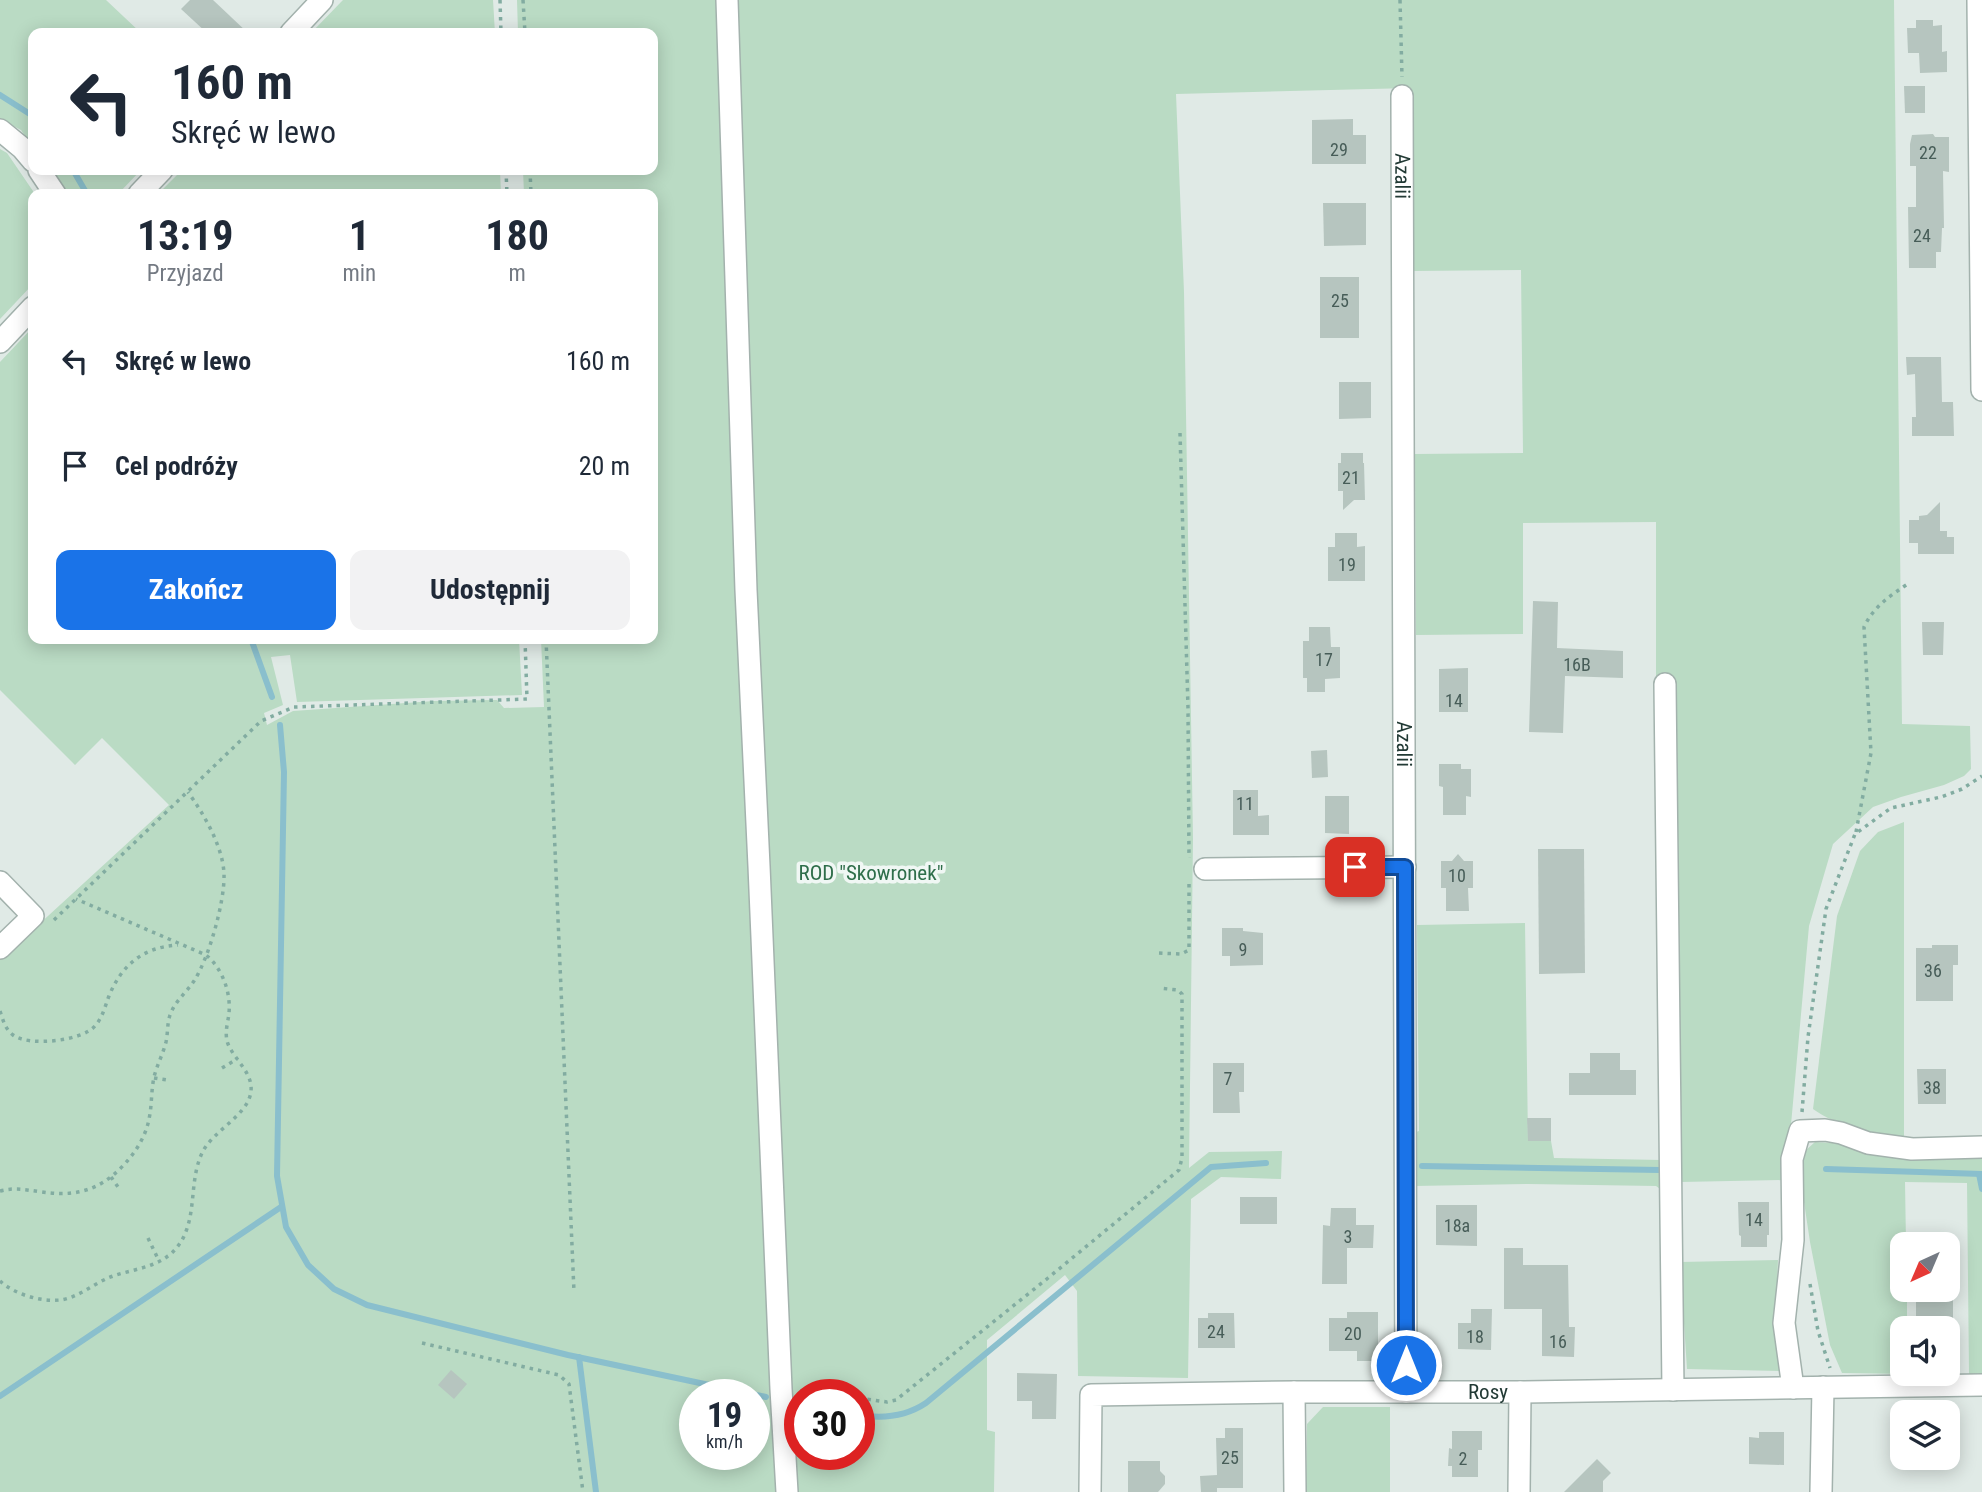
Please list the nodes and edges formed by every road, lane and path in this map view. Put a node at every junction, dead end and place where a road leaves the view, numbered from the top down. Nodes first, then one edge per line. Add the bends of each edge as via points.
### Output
1 (322, 0) edge
2 (500, 0) edge
3 (523, 0) edge
4 (727, 0) edge
5 (1400, 0) edge
6 (1978, 0) edge
7 (296, 28) edge
8 (501, 28) edge
9 (525, 28) edge
10 (1402, 96) joint
11 (0, 130) edge
12 (28, 156) edge
13 (157, 175) edge
14 (144, 189) edge
15 (28, 312) edge
16 (0, 342) edge
17 (1982, 390) edge
18 (1180, 433) dead end
19 (1909, 583) dead end
20 (525, 644) edge
21 (546, 644) edge
22 (1665, 684) dead end
23 (1982, 776) edge
24 (188, 792) junction
25 (1856, 834) junction
26 (1405, 867) junction
27 (1194, 869) junction
28 (0, 882) edge
29 (76, 899) junction
30 (48, 927) dead end
31 (180, 944) junction
32 (0, 948) edge
33 (1159, 953) dead end
34 (206, 955) junction
35 (1159, 988) dead end
36 (0, 1012) edge
37 (237, 1059) junction
38 (222, 1068) dead end
39 (154, 1078) junction
40 (167, 1080) dead end
41 (1800, 1131) junction
42 (1982, 1146) edge
43 (111, 1177) junction
44 (118, 1187) dead end
45 (0, 1191) edge
46 (148, 1238) dead end
47 (159, 1261) junction
48 (1809, 1277) dead end
49 (0, 1281) edge
50 (574, 1292) dead end
51 (422, 1343) dead end
52 (1982, 1385) edge
53 (1829, 1387) junction
54 (1793, 1388) junction
55 (781, 1389) junction
56 (784, 1389) edge
57 (1673, 1390) junction
58 (1294, 1392) junction
59 (1406, 1392) junction
60 (1520, 1392) junction
61 (875, 1400) edge
62 (583, 1492) edge
63 (787, 1492) edge
64 (1090, 1492) edge
65 (1294, 1492) edge
66 (1519, 1492) edge
67 (1821, 1492) edge

1 - 7 street
2 - 8 path
3 - 9 path
4 - 55 street via 747,617
5 - 10 path
6 - 17 street
10 - 26 street, Azalii
11 - 12 street
13 - 14 street
15 - 16 street
18 - 27 path
19 - 25 path via 1883,600 1864,627 1871,753
20 - 24 path via 527,699 294,707 261,721
21 - 50 path
22 - 57 street
23 - 25 path via 1941,797 1891,808
24 - 29 path
24 - 34 path via 211,829 224,873
25 - 41 path via 1826,909
26 - 27 street
26 - 59 street, Azalii
27 - 33 path via 1189,950
28 - 32 street via 33,916
29 - 30 path
29 - 31 path
31 - 34 path
31 - 36 path via 162,946 132,960 118,977 94,1027 78,1036 30,1041 14,1036
34 - 37 path via 227,987 227,1042
34 - 39 path via 169,1017 167,1041
35 - 61 path via 1182,994 1179,1170 895,1400
37 - 38 path
37 - 47 path via 249,1079 246,1106 203,1151 182,1240
39 - 40 path
39 - 43 path via 145,1136
41 - 42 street via 1825,1130 1868,1143 1912,1149
41 - 54 street via 1792,1159 1793,1240 1784,1323
43 - 44 path
43 - 45 path via 81,1193 62,1195 13,1187
46 - 47 path
47 - 49 path via 63,1300 30,1296
48 - 53 path
51 - 62 path via 565,1380
52 - 53 street, Rosy
53 - 54 street, Rosy
53 - 67 street
54 - 57 street, Rosy
55 - 56 path
55 - 63 street
57 - 60 street, Rosy
58 - 59 street, Rosy
58 - 64 street, Rosy via 1091,1395
58 - 65 street
59 - 60 street, Rosy
60 - 66 street

